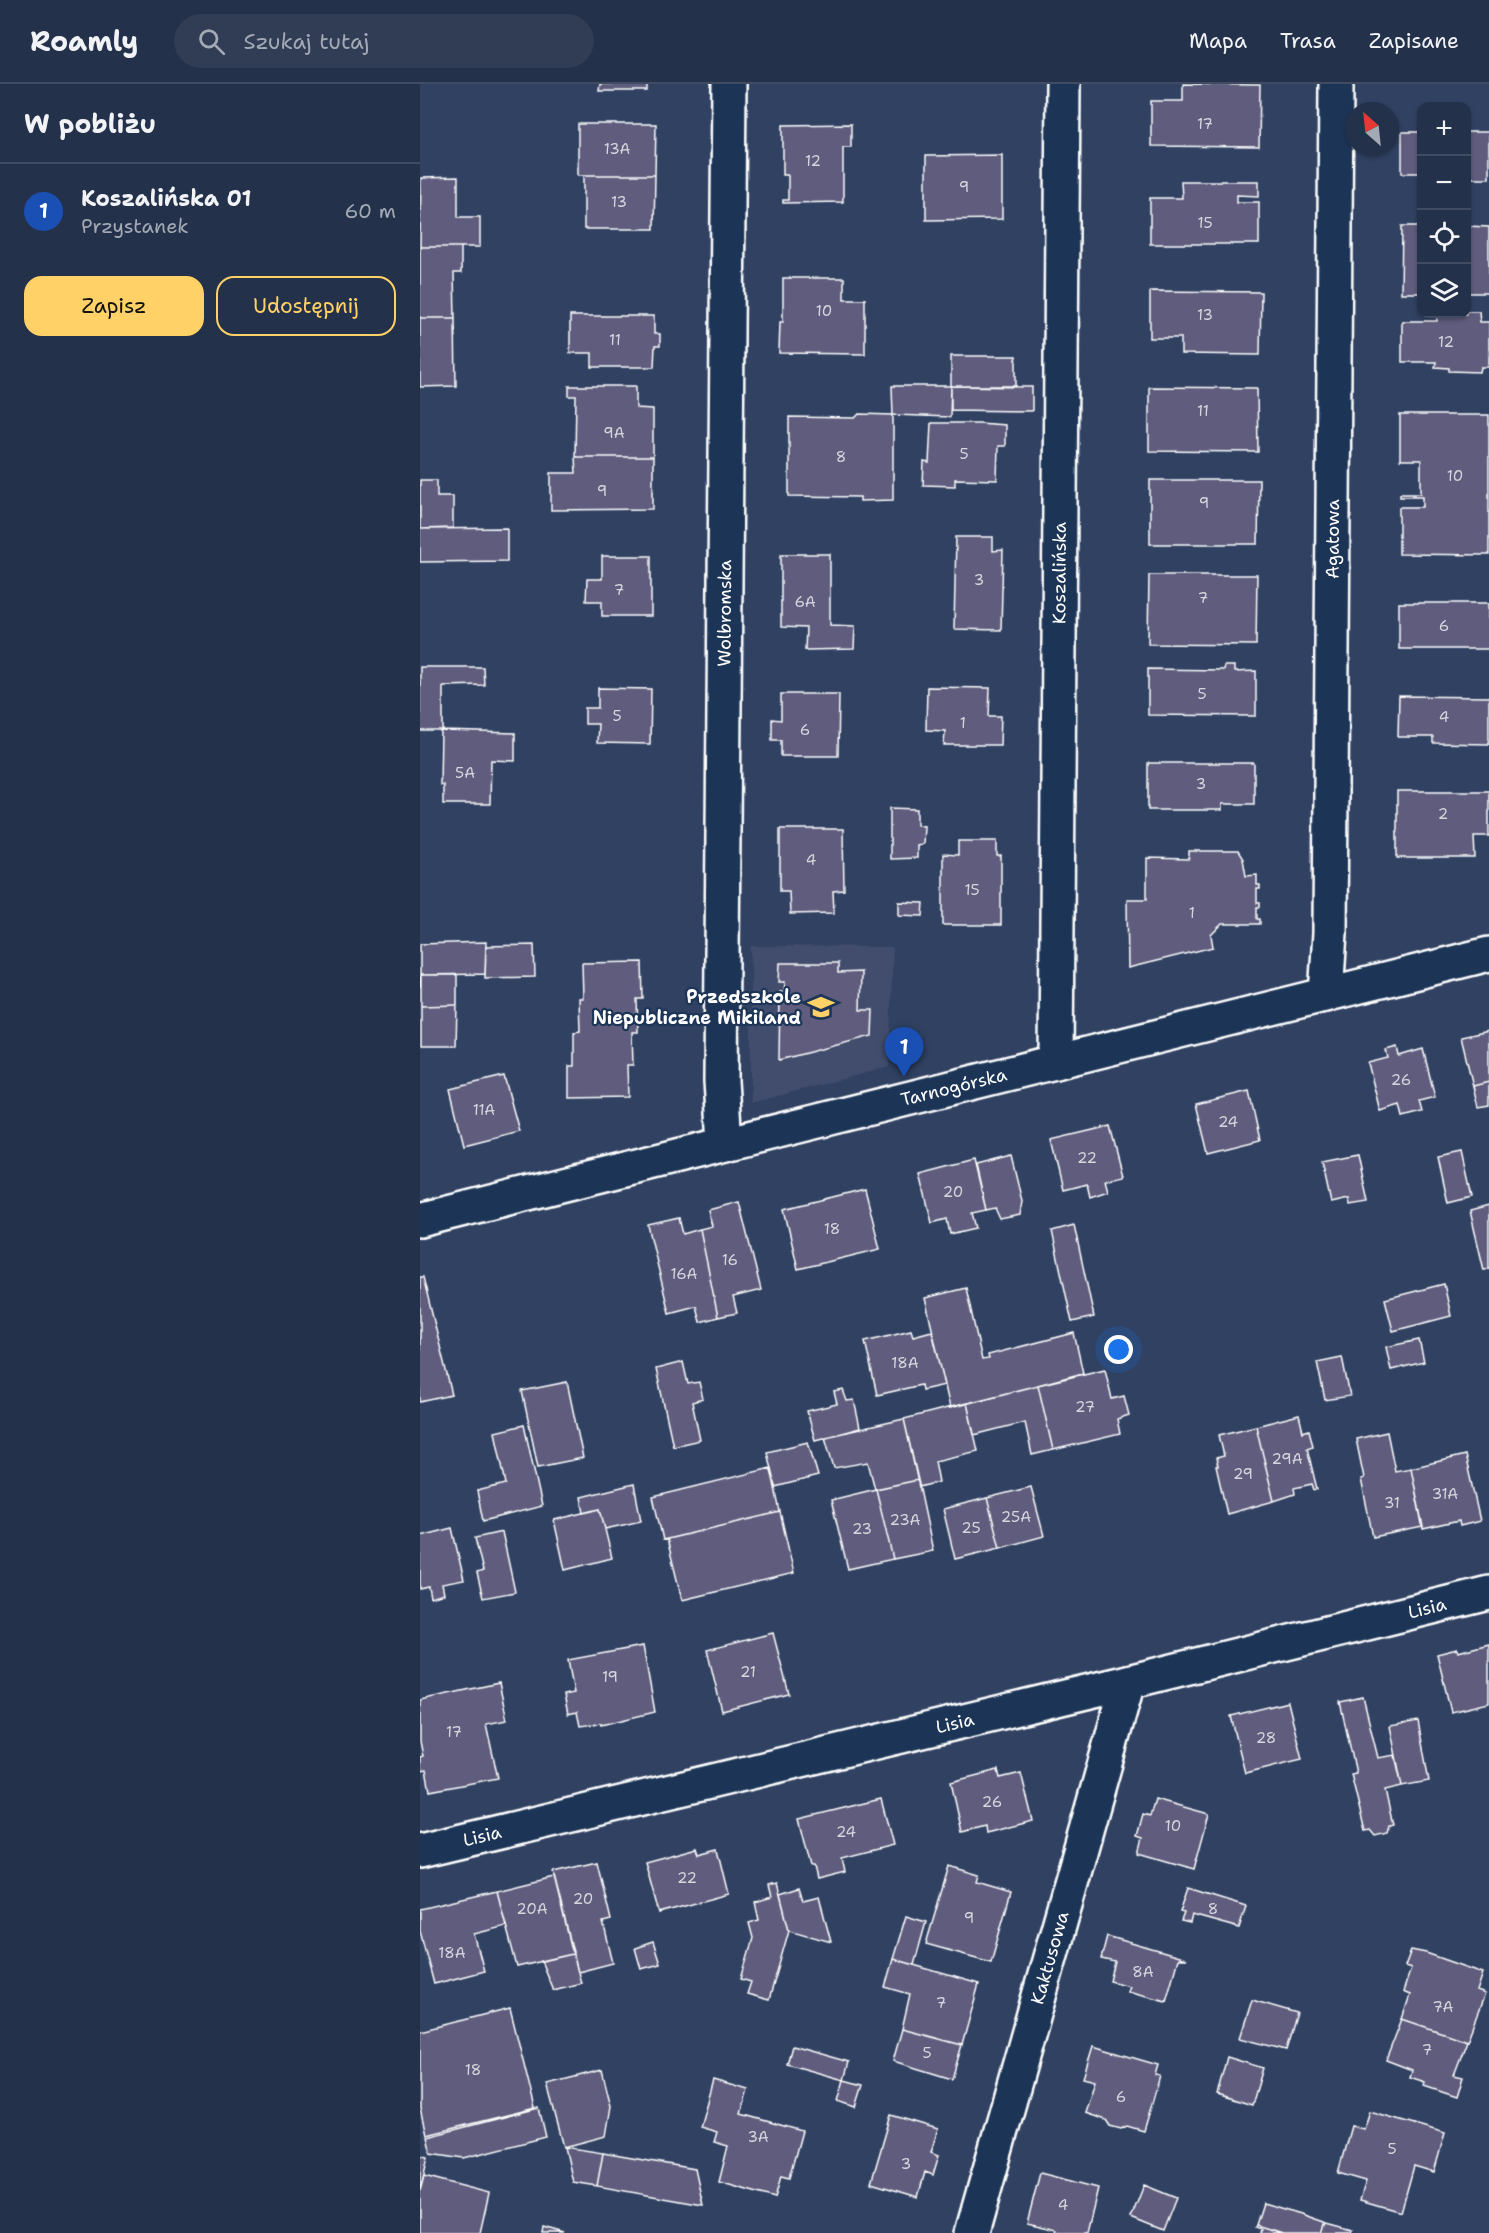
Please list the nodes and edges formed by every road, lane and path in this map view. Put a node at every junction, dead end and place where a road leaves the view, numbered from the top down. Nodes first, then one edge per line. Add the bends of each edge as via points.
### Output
1 (729, 84) edge
2 (1063, 84) edge
3 (1336, 84) edge
4 (1489, 954) edge
5 (1326, 994) junction
6 (1056, 1062) junction
7 (725, 1143) junction
8 (420, 1220) edge
9 (1489, 1593) edge
10 (1128, 1682) junction
11 (420, 1851) edge
12 (972, 2233) edge

1 - 7 street, Wolbromska via 721,1081
2 - 6 street, Koszalińska
3 - 5 street, Agatowa via 1330,921
4 - 5 street, Tarnogórska
5 - 6 street, Tarnogórska
6 - 7 street, Tarnogórska
7 - 8 street, Tarnogórska
9 - 10 street, Lisia
10 - 11 street, Lisia
10 - 12 street, Kaktusowa

